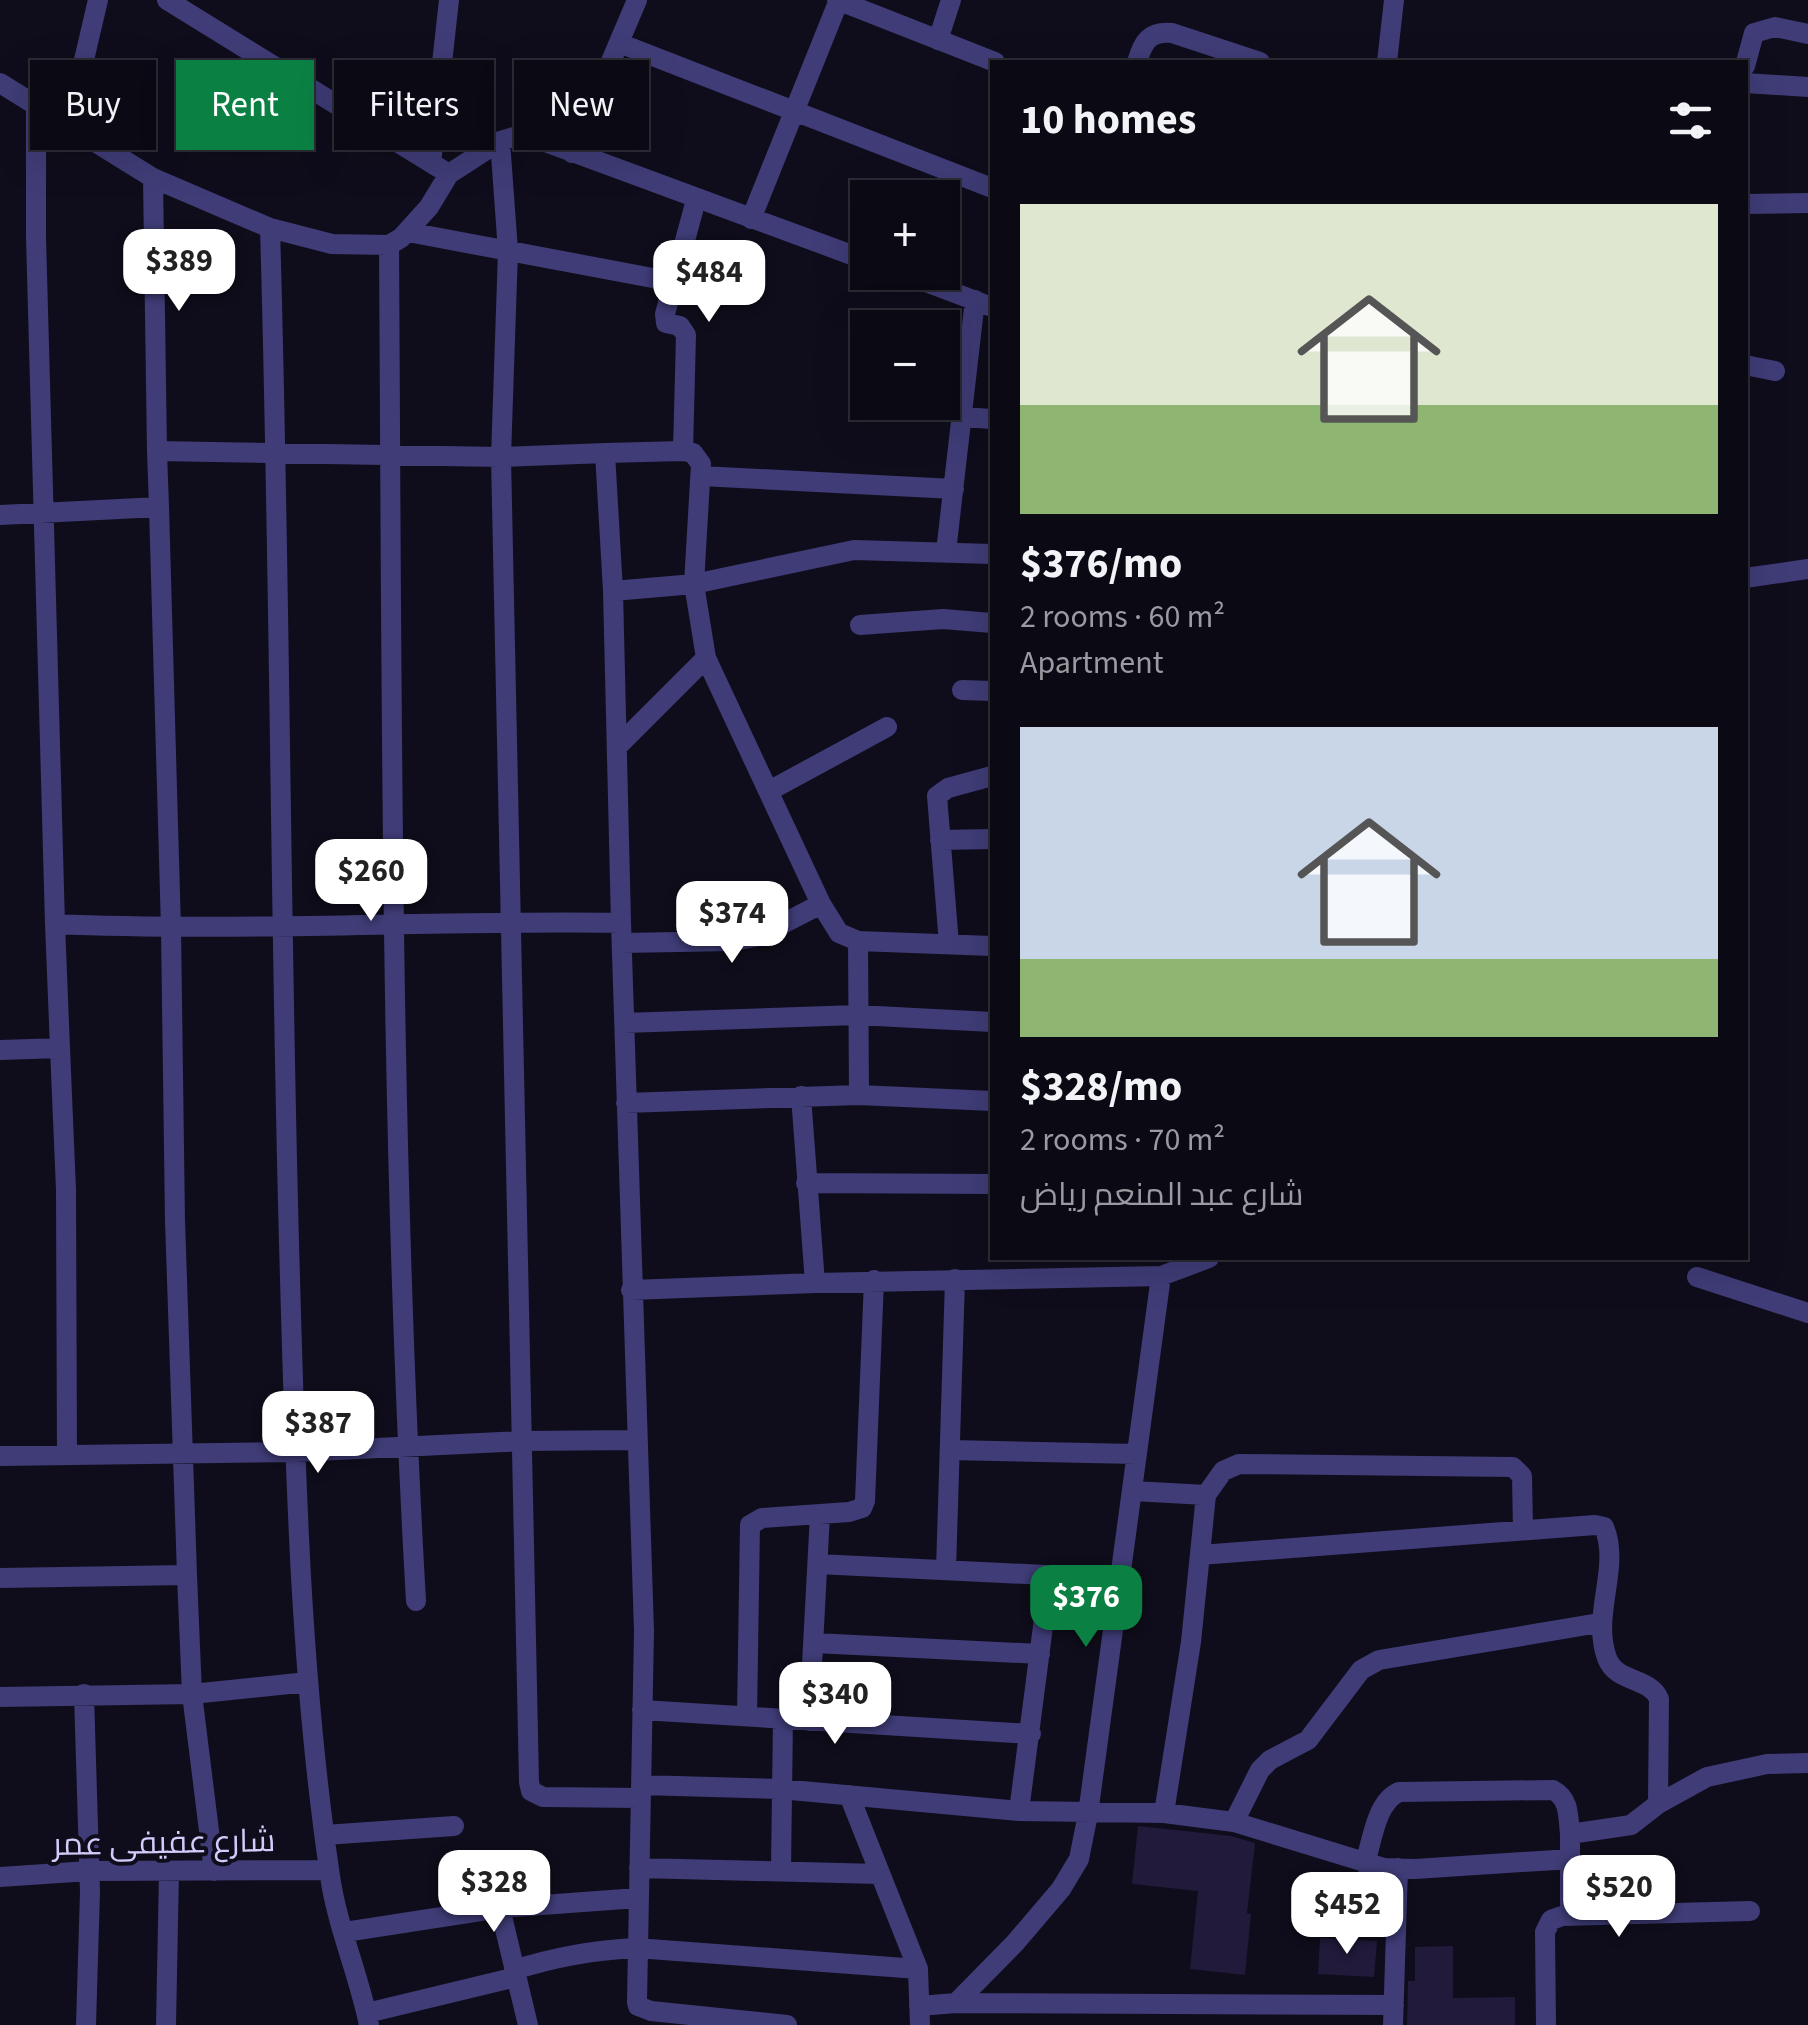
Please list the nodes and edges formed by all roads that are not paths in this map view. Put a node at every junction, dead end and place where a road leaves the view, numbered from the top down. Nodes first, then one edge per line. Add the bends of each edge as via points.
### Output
1 (98, 0) edge
2 (167, 0) edge
3 (449, 0) edge
4 (638, 0) edge
5 (838, 0) edge
6 (951, 0) edge
7 (1394, 0) edge
8 (1808, 34) edge
9 (938, 40) junction
10 (619, 43) junction
11 (84, 60) edge
12 (991, 60) edge
13 (1138, 60) edge
14 (1254, 60) edge
15 (1388, 60) edge
16 (1747, 60) edge
17 (0, 83) edge
18 (1748, 83) edge
19 (1808, 87) edge
20 (30, 101) edge
21 (796, 110) junction
22 (500, 140) junction
23 (37, 150) edge
24 (109, 150) edge
25 (572, 153) junction
26 (440, 168) junction
27 (153, 178) junction
28 (990, 187) edge
29 (696, 200) junction
30 (1808, 203) edge
31 (1748, 204) edge
32 (751, 219) junction
33 (270, 228) junction
34 (408, 232) junction
35 (389, 245) junction
36 (508, 251) junction
37 (850, 255) edge
38 (674, 282) junction
39 (949, 290) edge
40 (984, 303) edge
41 (1748, 366) edge
42 (1775, 372) dead end
43 (963, 417) junction
44 (990, 419) edge
45 (683, 451) junction
46 (156, 452) junction
47 (276, 452) junction
48 (605, 454) junction
49 (390, 455) junction
50 (501, 456) junction
51 (701, 476) junction
52 (954, 489) junction
53 (159, 507) junction
54 (43, 514) junction
55 (0, 515) edge
56 (946, 552) junction
57 (990, 554) edge
58 (1808, 568) edge
59 (1748, 578) edge
60 (694, 584) junction
61 (612, 591) junction
62 (990, 623) edge
63 (860, 625) dead end
64 (706, 658) junction
65 (962, 690) dead end
66 (990, 691) edge
67 (887, 727) dead end
68 (617, 747) junction
69 (990, 777) edge
70 (769, 791) junction
71 (990, 839) edge
72 (940, 840) junction
73 (822, 904) junction
74 (513, 922) junction
75 (55, 924) junction
76 (396, 925) junction
77 (280, 926) junction
78 (172, 929) junction
79 (622, 933) junction
80 (858, 941) junction
81 (949, 944) junction
82 (990, 946) edge
83 (857, 1014) junction
84 (990, 1022) edge
85 (624, 1024) junction
86 (60, 1048) junction
87 (0, 1050) edge
88 (859, 1095) junction
89 (801, 1096) junction
90 (990, 1101) edge
91 (626, 1102) junction
92 (806, 1183) junction
93 (990, 1184) edge
94 (1201, 1260) edge
95 (1167, 1268) edge
96 (1697, 1277) dead end
97 (955, 1278) junction
98 (874, 1280) junction
99 (815, 1283) junction
100 (631, 1290) junction
101 (1808, 1314) edge
102 (635, 1440) junction
103 (524, 1441) junction
104 (407, 1446) junction
105 (950, 1450) junction
106 (295, 1452) junction
107 (66, 1454) junction
108 (182, 1454) junction
109 (1138, 1454) junction
110 (0, 1456) edge
111 (1133, 1491) junction
112 (1206, 1495) junction
113 (820, 1514) junction
114 (1524, 1530) junction
115 (1200, 1555) junction
116 (818, 1564) junction
117 (946, 1570) junction
118 (187, 1575) junction
119 (0, 1578) edge
120 (416, 1601) dead end
121 (1599, 1623) junction
122 (814, 1643) junction
123 (1040, 1654) junction
124 (308, 1682) junction
125 (84, 1694) junction
126 (192, 1694) junction
127 (0, 1696) edge
128 (642, 1710) junction
129 (747, 1717) junction
130 (783, 1719) junction
131 (809, 1721) junction
132 (1031, 1734) junction
133 (1808, 1763) edge
134 (780, 1789) junction
135 (640, 1792) junction
136 (848, 1795) junction
137 (1658, 1804) junction
138 (1019, 1811) junction
139 (1164, 1813) junction
140 (1088, 1814) junction
141 (1234, 1822) junction
142 (454, 1826) dead end
143 (1570, 1834) junction
144 (325, 1835) junction
145 (1570, 1860) junction
146 (1365, 1864) junction
147 (639, 1868) junction
148 (1398, 1868) junction
149 (781, 1869) junction
150 (214, 1870) junction
151 (329, 1870) junction
152 (169, 1871) junction
153 (89, 1872) junction
154 (879, 1874) junction
155 (0, 1877) edge
156 (638, 1898) junction
157 (500, 1908) junction
158 (1750, 1911) dead end
159 (1570, 1916) junction
160 (345, 1932) junction
161 (636, 1948) junction
162 (918, 1969) junction
163 (515, 1974) junction
164 (956, 2003) junction
165 (1394, 2015) edge
166 (920, 2016) edge
167 (368, 2019) edge
168 (86, 2025) edge
169 (166, 2025) edge
170 (528, 2025) edge
171 (786, 2025) edge
172 (1546, 2025) edge

1 - 11 street
2 - 26 street
3 - 26 street
4 - 10 street
5 - 9 street
5 - 21 street
6 - 9 street
7 - 15 street
8 - 16 street via 1776,28 1754,33
9 - 12 street
10 - 21 street
10 - 25 street
13 - 14 street via 1142,45 1160,32
17 - 20 street
18 - 19 street
21 - 28 street
21 - 32 street
22 - 25 street via 524,134
22 - 26 street
22 - 36 street
23 - 54 street
24 - 27 street
25 - 29 street
26 - 34 street
27 - 33 street
27 - 46 street
29 - 32 street
29 - 38 street
30 - 31 street
32 - 37 street
33 - 35 street via 332,244
33 - 47 street
34 - 35 street
34 - 36 street
35 - 49 street
36 - 38 street
36 - 50 street
38 - 45 street via 665,319 686,335
39 - 40 street
40 - 43 street
41 - 42 street
43 - 44 street
43 - 52 street
45 - 48 street
45 - 51 street via 698,456
46 - 47 street
46 - 53 street
47 - 49 street
47 - 77 street
48 - 50 street
48 - 61 street
49 - 50 street
49 - 76 street
50 - 74 street
51 - 52 street
51 - 60 street
52 - 56 street
53 - 54 street
53 - 78 street
54 - 55 street
54 - 75 street
56 - 57 street
56 - 60 street via 854,550
58 - 59 street
60 - 61 street
60 - 64 street
61 - 68 street
62 - 63 street
64 - 68 street
64 - 70 street
65 - 66 street
67 - 70 street
68 - 79 street
69 - 72 street via 941,791
70 - 73 street
71 - 72 street
72 - 81 street
73 - 79 street via 759,936 734,941
73 - 80 street via 840,933
74 - 76 street
74 - 79 street
74 - 103 street
75 - 78 street
75 - 86 street
76 - 77 street
76 - 104 street
77 - 78 street
77 - 106 street
78 - 108 street
79 - 85 street
80 - 81 street
80 - 83 street
81 - 82 street
83 - 84 street
83 - 85 street
83 - 88 street
85 - 91 street
86 - 87 street
86 - 107 street
88 - 89 street
88 - 90 street
89 - 91 street
89 - 92 street
91 - 100 street
92 - 93 street
92 - 99 street
94 - 95 street
95 - 97 street
95 - 109 street
96 - 101 street
97 - 98 street
97 - 105 street
98 - 99 street
98 - 113 street via 865,1501 856,1510
99 - 100 street
100 - 102 street
102 - 103 street
102 - 128 street
103 - 104 street
103 - 135 street via 531,1791 543,1797
104 - 106 street
104 - 120 street
105 - 109 street
105 - 117 street
106 - 108 street
106 - 124 street
107 - 108 street
107 - 110 street
108 - 118 street
109 - 111 street
111 - 112 street
111 - 140 street
112 - 114 street via 1223,1471 1239,1464 1513,1466 1522,1476
112 - 115 street
113 - 116 street
113 - 129 street via 762,1518 750,1525
114 - 115 street
114 - 121 street via 1604,1526 1610,1545
115 - 139 street
116 - 117 street
116 - 122 street
117 - 123 street via 1045,1575
118 - 119 street
118 - 126 street
121 - 137 street via 1614,1670 1659,1699
121 - 141 street via 1378,1660 1361,1670 1308,1740 1260,1770
122 - 123 street
122 - 131 street
123 - 132 street
124 - 126 street
124 - 144 street
125 - 126 street
125 - 127 street
125 - 153 street
126 - 150 street
128 - 129 street
128 - 135 street
129 - 130 street
130 - 131 street
130 - 134 street
131 - 132 street
132 - 138 street
133 - 137 street via 1767,1764 1708,1778
134 - 135 street
134 - 136 street
134 - 149 street
135 - 147 street
136 - 138 street
136 - 154 street
137 - 143 street via 1630,1825
138 - 140 street
139 - 140 street
139 - 141 street
140 - 164 street via 1079,1859 1061,1889
141 - 146 street
142 - 144 street
143 - 145 street
143 - 146 street via 1567,1803 1553,1790 1399,1792 1382,1808
144 - 151 street
145 - 148 street
145 - 159 street
146 - 148 street
147 - 149 street
147 - 156 street
148 - 165 street
149 - 154 street
150 - 151 street, شارع عفيفى عمر
150 - 152 street, شارع عفيفى عمر
151 - 160 street
152 - 153 street, شارع عفيفى عمر
152 - 169 street
153 - 155 street, شارع عفيفى عمر
153 - 168 street
154 - 162 street
156 - 157 street
156 - 161 street
157 - 160 street
157 - 163 street
158 - 159 street
159 - 172 street via 1550,1920 1545,1932
160 - 167 street
161 - 162 street
161 - 163 street via 568,1955
161 - 171 street via 638,2006
162 - 166 street
163 - 167 street
163 - 170 street
164 - 165 street
164 - 166 street

